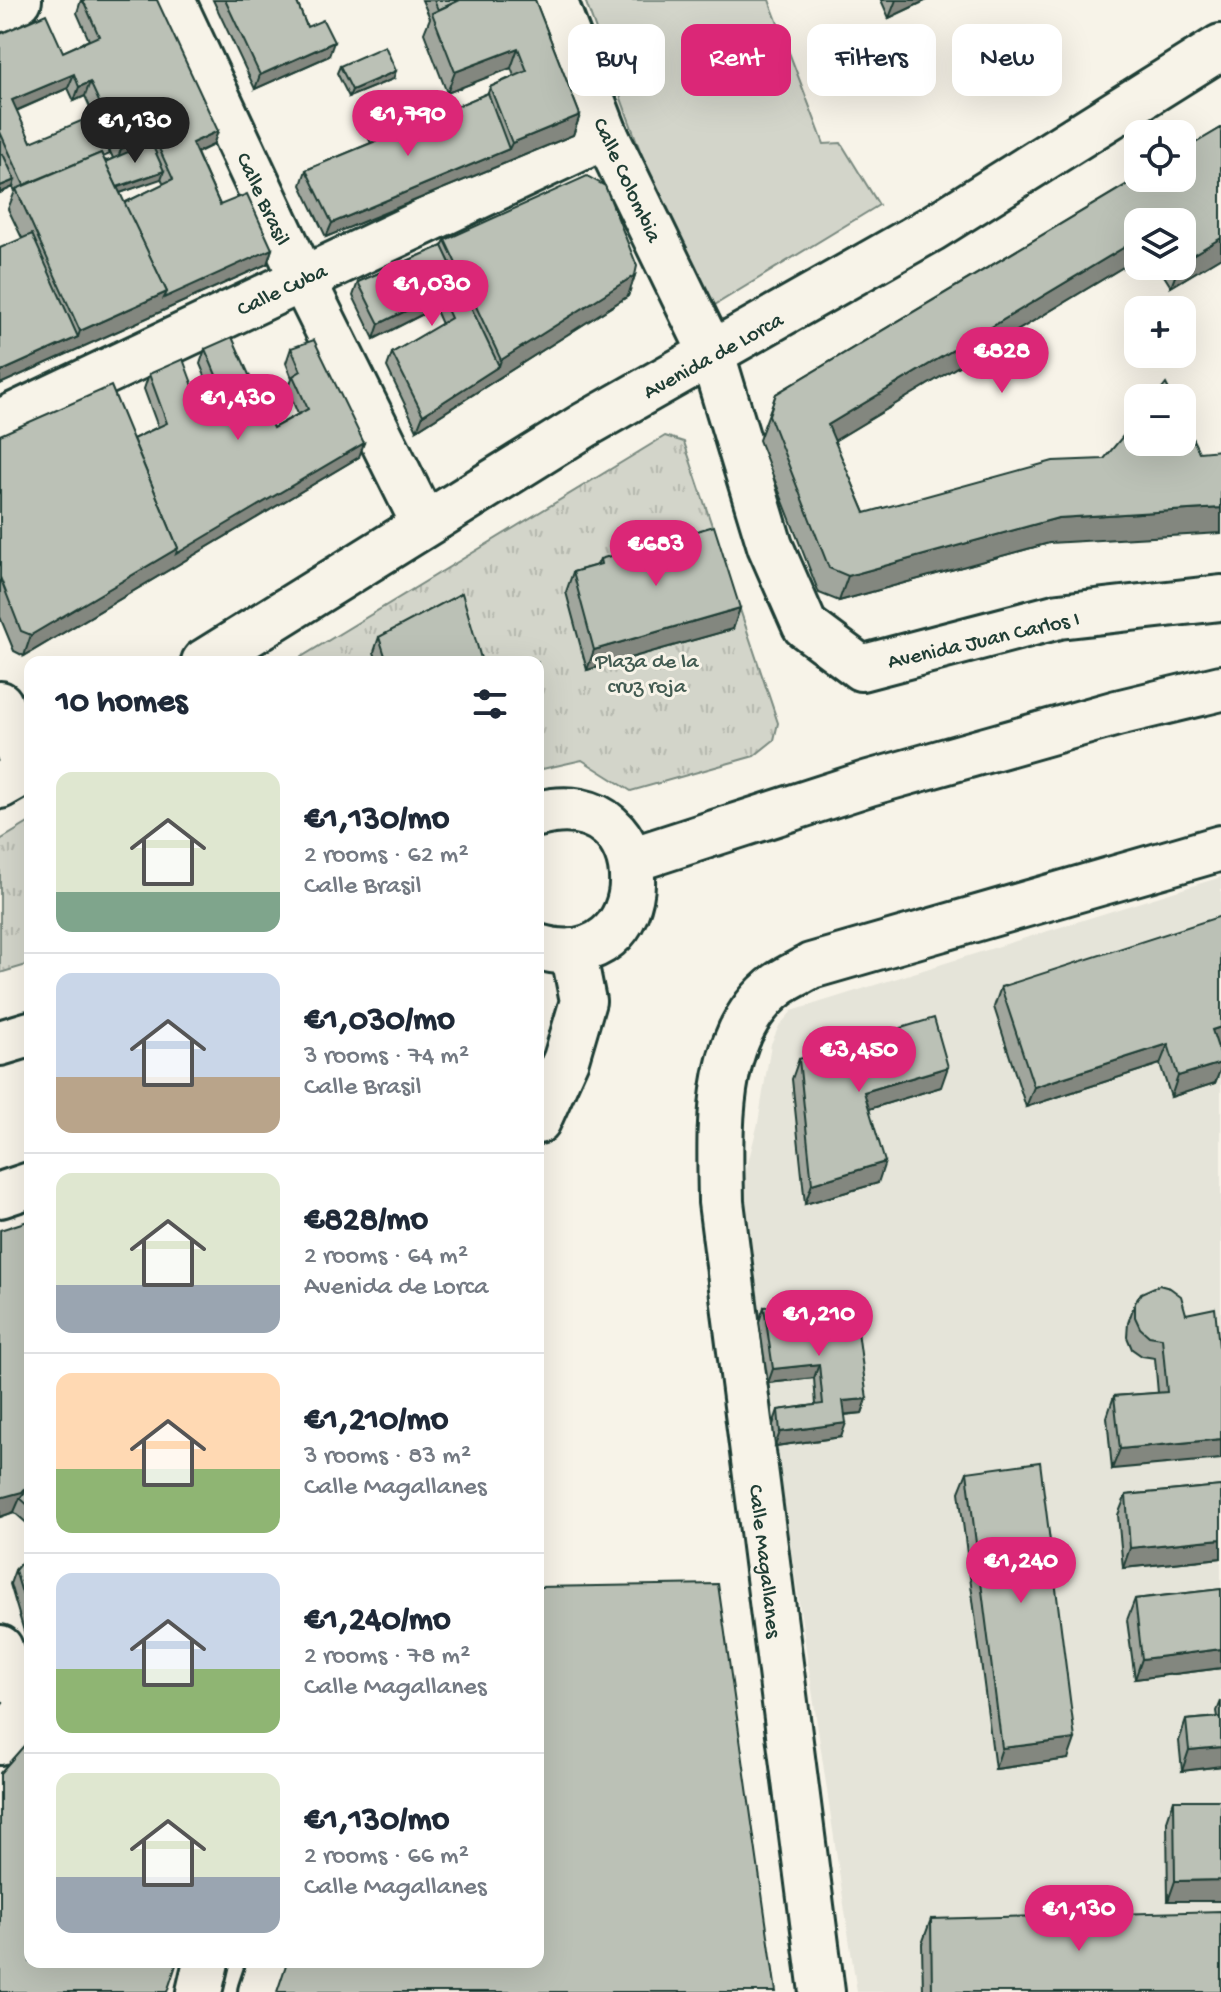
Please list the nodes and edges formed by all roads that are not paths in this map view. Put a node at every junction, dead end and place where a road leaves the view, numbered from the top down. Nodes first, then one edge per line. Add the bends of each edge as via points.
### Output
1 (19, 0) edge
2 (172, 0) edge
3 (554, 0) edge
4 (0, 9) edge
5 (1221, 47) edge
6 (606, 136) junction
7 (302, 278) junction
8 (712, 354) junction
9 (0, 422) edge
10 (424, 524) junction
11 (1221, 598) edge
12 (214, 656) edge
13 (1221, 688) edge
14 (0, 704) edge
15 (19, 775) edge
16 (544, 812) edge
17 (1221, 848) edge
18 (631, 860) junction
19 (556, 949) edge
20 (24, 1036) edge
21 (0, 1043) edge
22 (552, 1057) edge
23 (544, 1094) edge
24 (24, 1187) edge
25 (0, 1195) edge
26 (0, 1648) edge
27 (24, 1692) edge
28 (24, 1714) edge
29 (0, 1742) edge
30 (205, 1968) edge
31 (269, 1968) edge
32 (199, 1992) edge
33 (261, 1992) edge
34 (822, 1992) edge

1 - 4 street
2 - 7 street, Calle Brasil
3 - 6 street, Calle Colombia
5 - 8 street, Avenida de Lorca via 931,229
6 - 7 street, Calle Cuba
6 - 8 street, Calle Colombia
7 - 9 street, Calle Cuba
7 - 10 street, Calle Brasil
8 - 10 street, Avenida de Lorca
8 - 11 street, Avenida Juan Carlos I via 770,546 805,626 861,668 1059,616
10 - 12 street, Avenida de Lorca
13 - 18 street via 869,783
14 - 15 street
16 - 18 street via 581,812 603,822
17 - 34 street, Calle Magallanes via 811,966 779,984 752,1012 736,1046 722,1094 721,1202
18 - 19 street via 634,885 616,929 596,944
19 - 22 street via 583,1001
20 - 21 street
22 - 23 street
24 - 25 street
26 - 27 street via 7,1670
28 - 29 street
30 - 32 street
31 - 33 street

